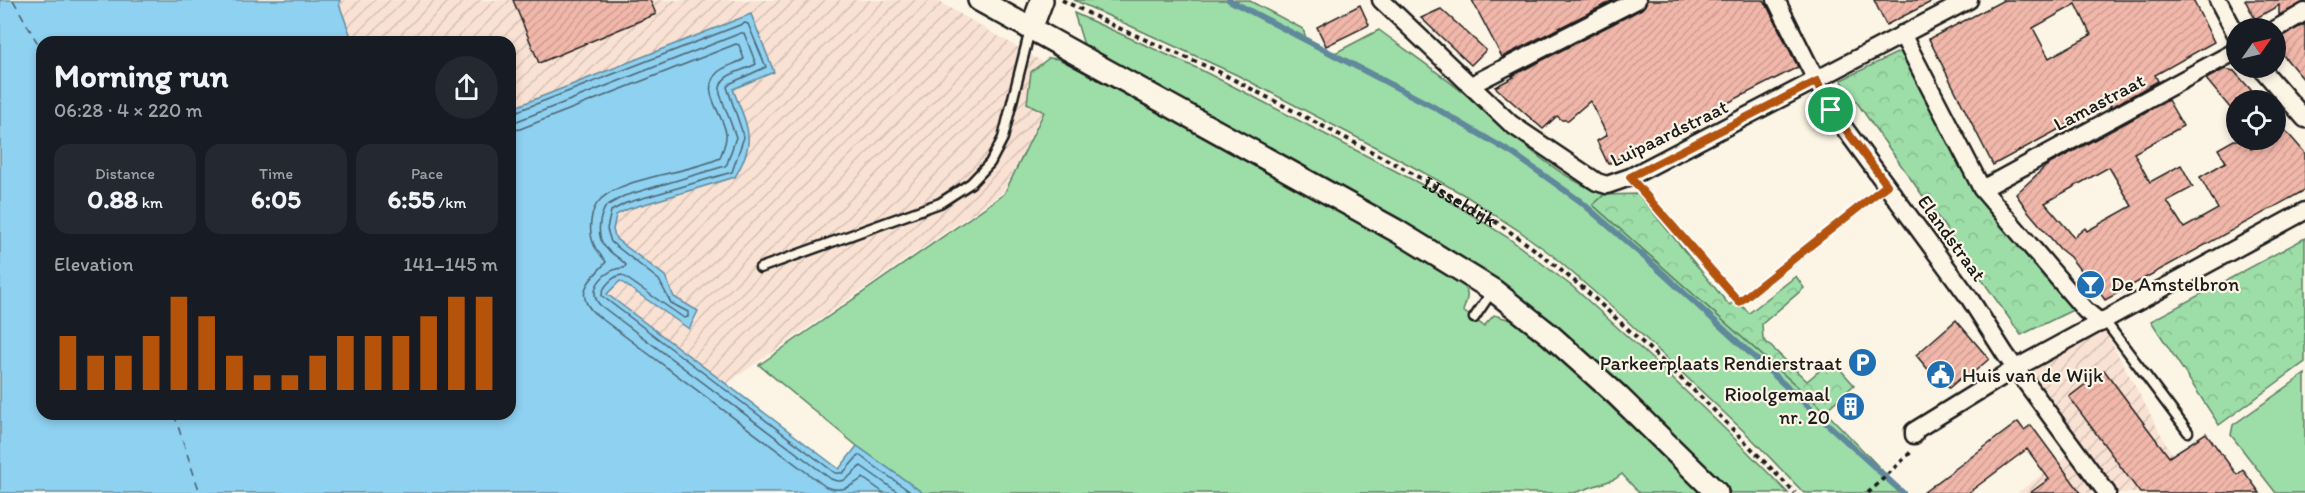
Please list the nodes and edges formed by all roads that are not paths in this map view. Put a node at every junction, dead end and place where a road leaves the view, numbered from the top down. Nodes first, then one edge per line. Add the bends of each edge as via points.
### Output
1 (979, 0) edge
2 (1042, 0) edge
3 (1381, 0) edge
4 (1637, 0) edge
5 (1776, 0) edge
6 (1969, 0) edge
7 (2218, 0) edge
8 (1004, 6) edge
9 (2305, 12) edge
10 (2228, 18) edge
11 (2286, 23) edge
12 (1031, 29) junction
13 (1902, 34) junction
14 (2226, 56) edge
15 (2270, 78) edge
16 (1817, 81) junction
17 (1471, 85) junction
18 (2305, 119) edge
19 (1982, 189) junction
20 (2305, 211) edge
21 (760, 268) dead end
22 (1493, 290) junction
23 (1474, 318) dead end
24 (2103, 322) junction
25 (2016, 368) junction
26 (2188, 432) dead end
27 (1914, 435) dead end
28 (1717, 493) edge
29 (2107, 493) edge

1 - 8 street
2 - 12 street
3 - 17 street, Luipaardstraat
4 - 17 street
5 - 16 street, Elandstraat
6 - 13 street, Luipaardstraat
7 - 10 street
8 - 12 street
9 - 11 street
12 - 21 lane via 1003,138 990,163 971,183 940,203
12 - 22 street via 1397,231
13 - 16 street, Luipaardstraat
13 - 19 street
14 - 19 street, Lamastraat
15 - 18 street
16 - 17 street, Luipaardstraat via 1630,177 1607,185 1511,124
16 - 25 street, Elandstraat via 1831,110
19 - 24 street via 2085,310
20 - 24 street
22 - 23 lane
22 - 28 street via 1617,395
24 - 25 street
24 - 26 lane
25 - 27 street via 1914,431
25 - 29 street, Elandstraat

